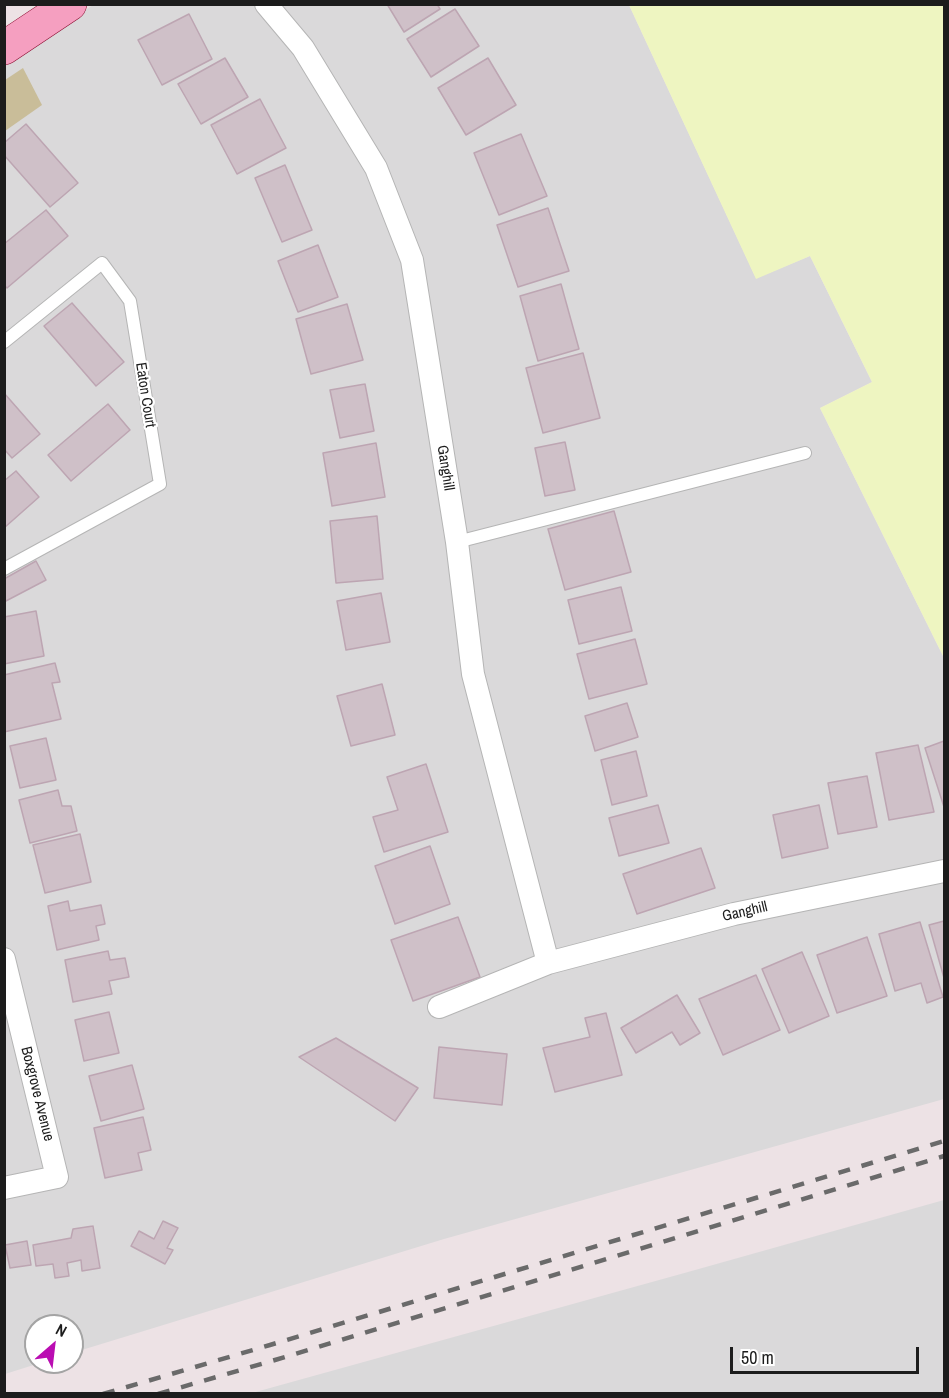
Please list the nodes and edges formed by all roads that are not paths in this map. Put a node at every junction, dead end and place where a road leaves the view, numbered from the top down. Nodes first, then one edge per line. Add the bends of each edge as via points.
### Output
1 (70, 4) edge
2 (266, 4) edge
3 (4, 48) edge
4 (4, 342) edge
5 (805, 453) dead end
6 (457, 542) junction
7 (4, 568) edge
8 (945, 871) edge
9 (4, 959) edge
10 (548, 963) junction
11 (439, 1007) dead end
12 (4, 1188) edge

1 - 3 main road
2 - 6 street, Ganghill via 303,48 376,168 412,261
4 - 7 lane, Eaton Court via 102,263 130,301 160,484
5 - 6 lane
6 - 10 street, Ganghill via 473,674
8 - 10 street, Ganghill via 734,914
9 - 12 street, Boxgrove Avenue via 57,1177
10 - 11 street, Ganghill

